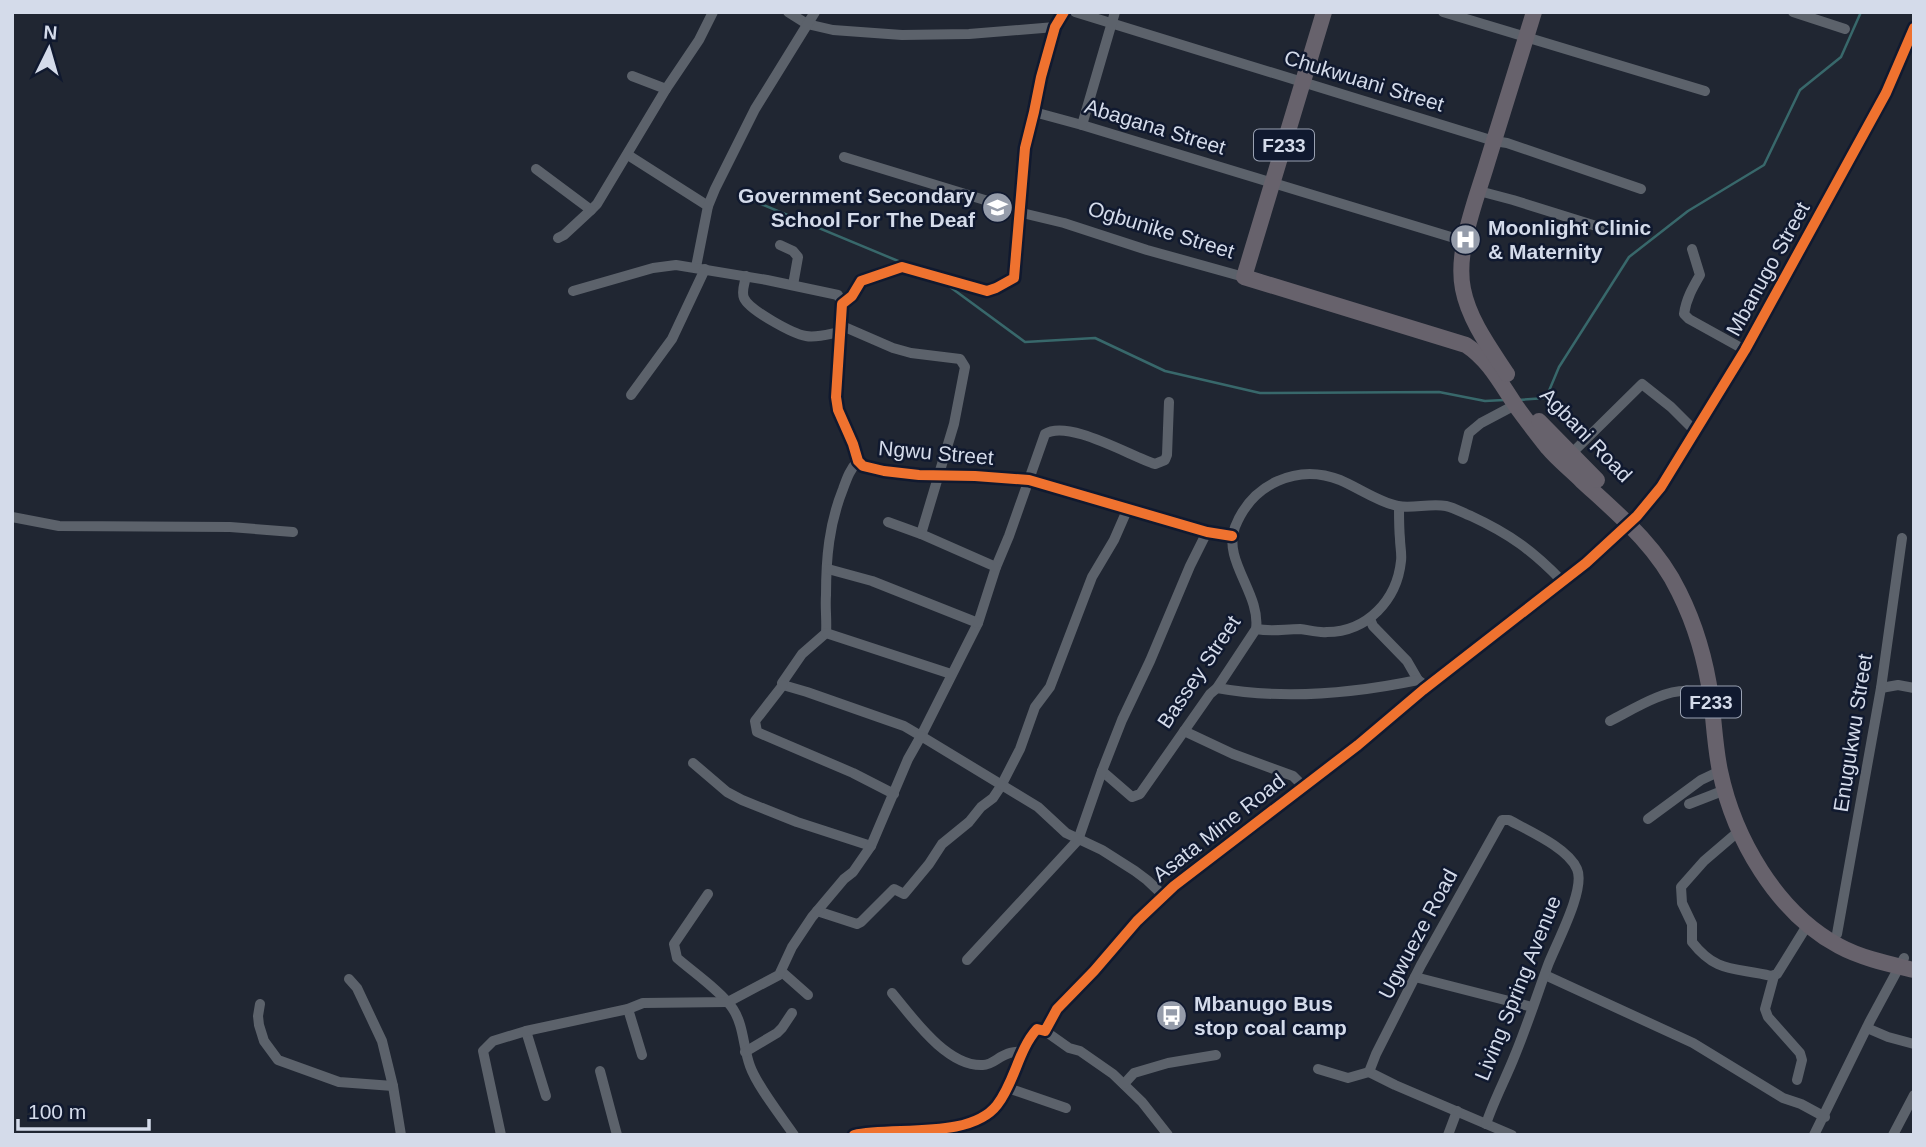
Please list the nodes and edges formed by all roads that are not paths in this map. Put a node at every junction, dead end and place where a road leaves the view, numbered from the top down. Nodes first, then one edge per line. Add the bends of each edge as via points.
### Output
1 (713, 12) edge
2 (788, 12) edge
3 (815, 12) edge
4 (1064, 12) edge
5 (1075, 12) edge
6 (1324, 12) edge
7 (1443, 12) edge
8 (1534, 12) edge
9 (1794, 12) edge
10 (1113, 18) edge
11 (807, 24) junction
12 (1055, 27) junction
13 (1914, 28) edge
14 (1845, 29) dead end
15 (1526, 37) junction
16 (632, 76) dead end
17 (1303, 82) junction
18 (666, 89) junction
19 (1705, 91) dead end
20 (1034, 112) junction
21 (1082, 125) junction
22 (1494, 141) junction
23 (628, 155) junction
24 (844, 157) dead end
25 (536, 169) dead end
26 (1272, 183) junction
27 (1641, 189) dead end
28 (1479, 191) junction
29 (708, 206) junction
30 (591, 210) junction
31 (1018, 212) junction
32 (1609, 230) dead end
33 (558, 238) dead end
34 (1464, 241) junction
35 (780, 245) dead end
36 (1692, 249) dead end
37 (701, 268) junction
38 (746, 276) junction
39 (1244, 278) junction
40 (793, 285) junction
41 (573, 291) dead end
42 (842, 304) junction
43 (840, 328) junction
44 (1482, 335) junction
45 (1466, 345) junction
46 (1745, 350) junction
47 (631, 395) dead end
48 (1517, 400) junction
49 (1169, 402) dead end
50 (1696, 432) junction
51 (1571, 454) junction
52 (1463, 458) dead end
53 (858, 461) junction
54 (940, 476) junction
55 (1029, 480) junction
56 (1399, 507) junction
57 (1128, 508) junction
58 (12, 517) edge
59 (1633, 520) junction
60 (888, 523) dead end
61 (293, 532) dead end
62 (1207, 532) junction
63 (921, 534) junction
64 (1232, 536) junction
65 (1902, 538) dead end
66 (996, 567) junction
67 (828, 569) junction
68 (1562, 581) junction
69 (1370, 620) junction
70 (978, 623) junction
71 (1256, 629) junction
72 (826, 633) junction
73 (951, 674) junction
74 (1418, 680) junction
75 (783, 685) junction
76 (1428, 687) junction
77 (1217, 688) junction
78 (1881, 688) junction
79 (1914, 688) edge
80 (1711, 697) junction
81 (1610, 721) dead end
82 (1184, 731) junction
83 (920, 736) junction
84 (693, 763) dead end
85 (1102, 771) junction
86 (1720, 771) junction
87 (1001, 786) junction
88 (1304, 787) junction
89 (1725, 790) junction
90 (894, 794) junction
91 (1689, 804) dead end
92 (1507, 819) joint
93 (1648, 819) dead end
94 (1739, 831) junction
95 (1078, 839) junction
96 (871, 846) junction
97 (708, 894) dead end
98 (1164, 896) junction
99 (817, 911) junction
100 (1808, 924) junction
101 (1837, 934) junction
102 (967, 960) dead end
103 (1908, 964) edge
104 (782, 972) junction
105 (1545, 975) junction
106 (1415, 976) junction
107 (1774, 976) junction
108 (349, 979) dead end
109 (892, 993) dead end
110 (808, 995) dead end
111 (728, 1002) junction
112 (260, 1004) dead end
113 (1532, 1007) junction
114 (628, 1009) junction
115 (792, 1013) dead end
116 (1867, 1028) junction
117 (526, 1031) junction
118 (1045, 1031) junction
119 (1914, 1044) edge
120 (1023, 1051) junction
121 (745, 1052) junction
122 (642, 1055) dead end
123 (1216, 1055) dead end
124 (1318, 1069) dead end
125 (600, 1071) dead end
126 (1369, 1072) junction
127 (1797, 1080) dead end
128 (1124, 1084) junction
129 (393, 1086) junction
130 (1008, 1088) junction
131 (1914, 1095) edge
132 (546, 1096) dead end
133 (1066, 1108) dead end
134 (1457, 1111) junction
135 (1825, 1116) junction
136 (1486, 1124) junction
137 (401, 1135) edge
138 (501, 1135) edge
139 (617, 1135) edge
140 (794, 1135) edge
141 (854, 1135) edge
142 (1168, 1135) edge
143 (1448, 1135) edge
144 (1512, 1135) edge
145 (1814, 1135) edge
146 (1893, 1135) edge

1 - 18 street
2 - 11 street
3 - 11 street
4 - 12 street
5 - 10 street, Chukwuani Street
6 - 17 main road, F233
7 - 15 street
8 - 15 main road, Agbani Road / F233
9 - 14 street
10 - 17 street, Chukwuani Street
10 - 21 street
11 - 12 street via 902,35
11 - 29 street via 755,109
12 - 20 street
13 - 46 street, Mbanugo Street via 1886,93
15 - 19 street
15 - 22 main road, Agbani Road / F233
16 - 18 street
17 - 22 street, Chukwuani Street
17 - 26 main road, F233
18 - 23 street
20 - 21 street, Abagana Street
20 - 31 street
21 - 26 street, Abagana Street
22 - 27 street, Chukwuani Street
22 - 28 main road, Agbani Road / F233
23 - 29 street
23 - 30 street
24 - 31 street, Ogbunike Street
25 - 30 street
26 - 34 street, Abagana Street
26 - 39 main road, F233
28 - 32 street
28 - 34 main road, Agbani Road / F233
29 - 37 street
30 - 33 street
31 - 39 street, Ogbunike Street
31 - 42 street via 1014,278 996,288 987,291 902,267 861,281
34 - 44 main road, Agbani Road / F233 via 1463,288
35 - 40 street via 798,257
36 - 46 street via 1700,275 1684,314
37 - 38 street
37 - 41 street via 653,268
37 - 47 street via 672,339
38 - 40 street
38 - 43 street via 743,296 758,312 810,337
39 - 45 main road, Ogbunike Street / F233
40 - 42 street via 838,295
42 - 43 street, Ngwu Street
43 - 53 street, Ngwu Street via 836,397
43 - 54 street via 911,353 964,362
44 - 45 main road
44 - 48 main road, Agbani Road / F233
45 - 48 main road, Agbani Road / F233
46 - 50 street, Mbanugo Street
48 - 51 main road, Agbani Road / F233
48 - 52 street via 1469,433
48 - 59 main road, Agbani Road / F233 via 1550,450
49 - 55 street via 1167,455 1162,462 1142,460 1087,435 1052,430 1045,434
50 - 51 street via 1642,384
50 - 59 street, Mbanugo Street
51 - 59 main road, Agbani Road / F233
53 - 54 street, Ngwu Street via 884,471
53 - 67 street via 848,474 829,533
54 - 55 street, Ngwu Street
54 - 63 street
55 - 57 street, Ngwu Street
55 - 66 street
56 - 64 street via 1338,480 1303,473 1264,488 1242,512
56 - 68 street via 1447,506 1490,525 1529,549
56 - 69 street via 1402,559 1397,584
57 - 62 street, Ngwu Street
57 - 87 street via 1092,577 1050,687 1035,707
58 - 61 street via 59,526
59 - 68 street, Asata Mine Road
59 - 80 main road, Agbani Road / F233 via 1680,593 1702,653
59 - 101 main road, Agbani Road / F233 via 1671,558 1702,624 1720,696 1731,779 1748,828 1804,907
60 - 63 street
62 - 64 street, Ngwu Street
62 - 85 street
63 - 66 street
64 - 71 street, Bassey Street via 1233,553 1255,609
65 - 78 street, Enugukwu Street
66 - 70 street
67 - 70 street via 872,581
67 - 72 street
68 - 76 street, Asata Mine Road
69 - 71 street via 1349,630 1325,633
69 - 74 street
70 - 73 street
71 - 77 street, Bassey Street
72 - 73 street
72 - 75 street via 802,654
73 - 83 street
74 - 76 street
74 - 77 street via 1334,694 1279,695
75 - 83 street via 904,726
75 - 90 street via 755,721 757,732
76 - 88 street, Asata Mine Road
77 - 82 street, Bassey Street
78 - 79 street
78 - 101 street, Enugukwu Street
80 - 81 street via 1678,692 1657,697
80 - 86 main road, Agbani Road / F233
82 - 85 street, Bassey Street via 1140,794 1132,797
82 - 88 street via 1293,776
83 - 87 street
83 - 90 street
84 - 96 street via 742,800
85 - 95 street
86 - 89 main road, Agbani Road / F233
86 - 93 street
87 - 95 street via 1038,807
87 - 99 street via 942,844 904,894 894,889 857,923
88 - 98 street, Asata Mine Road
89 - 91 street
89 - 94 main road, Agbani Road / F233
90 - 96 street
92 - 105 street, Living Spring Avenue via 1567,855 1578,870 1574,903
92 - 106 street, Ugwueze Road via 1502,820
94 - 100 main road, Agbani Road / F233 via 1772,885
94 - 107 street via 1681,887 1682,903 1692,923 1692,942 1703,955 1724,968
95 - 98 street via 1135,871
95 - 102 street
96 - 99 street
97 - 111 street via 674,944 677,958
98 - 118 street, Asata Mine Road via 1057,1009
99 - 104 street via 792,947
100 - 103 main road, Agbani Road / F233 via 1839,946
100 - 107 street
101 - 103 main road, Agbani Road / F233
103 - 116 street
104 - 110 street
104 - 111 street
105 - 113 street, Living Spring Avenue
105 - 135 street via 1693,1043 1783,1098
106 - 113 street
106 - 126 street, Ugwueze Road
107 - 127 street via 1765,1009 1800,1053
108 - 129 street via 382,1041
109 - 120 street via 932,1040 964,1061 986,1065
111 - 114 street via 650,1003
111 - 121 street via 738,1018
112 - 129 street via 264,1041 278,1060 339,1082
113 - 136 street, Living Spring Avenue
114 - 117 street
114 - 122 street
115 - 121 street via 777,1033
116 - 119 street
116 - 135 street
117 - 132 street
117 - 138 street via 493,1041 483,1051
118 - 120 street, Asata Mine Road via 1037,1029
118 - 128 street
120 - 130 street, Asata Mine Road
121 - 140 street via 754,1075
123 - 128 street via 1143,1070
124 - 126 street via 1348,1078
125 - 139 street
126 - 134 street
128 - 142 street
129 - 137 street
130 - 133 street
130 - 141 street, Asata Mine Road via 990,1112 973,1121 939,1129
131 - 146 street
134 - 136 street
134 - 143 street
135 - 145 street
136 - 144 street

